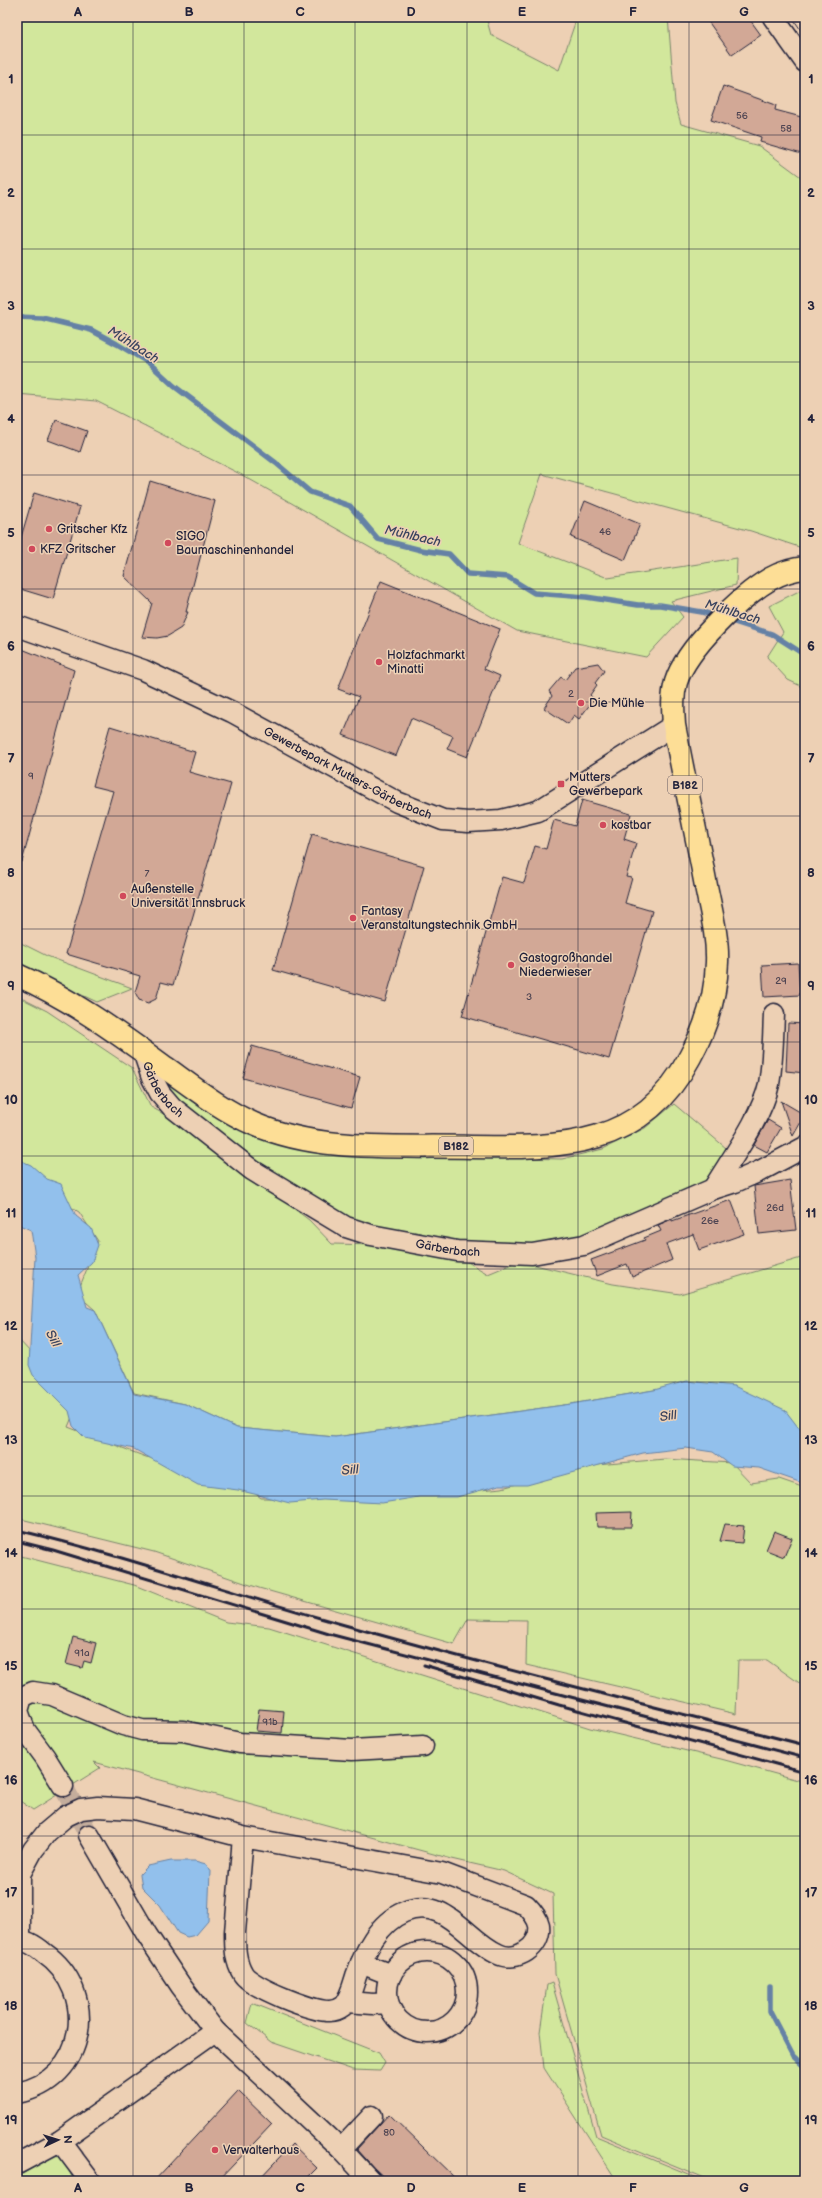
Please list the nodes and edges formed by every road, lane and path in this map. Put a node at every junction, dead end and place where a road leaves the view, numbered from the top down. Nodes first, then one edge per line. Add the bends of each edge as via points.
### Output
1 (772, 17) edge
2 (805, 62) edge
3 (805, 568) edge
4 (17, 626) edge
5 (674, 724) junction
6 (17, 975) edge
7 (774, 1014) dead end
8 (143, 1051) junction
9 (805, 1147) edge
10 (713, 1189) junction
11 (423, 1746) dead end
12 (63, 1786) tunnel mouth
13 (89, 1834) tunnel mouth
14 (243, 1836) junction
15 (19, 1874) edge
16 (18, 1940) edge
17 (361, 1963) junction
18 (391, 1975) junction
19 (347, 2002) junction
20 (388, 2002) junction
21 (216, 2031) junction
22 (17, 2093) edge
23 (372, 2116) dead end
24 (60, 2141) junction
25 (341, 2149) junction
26 (17, 2164) edge
27 (90, 2181) edge
28 (371, 2181) edge

1 - 2 street
3 - 5 main road, B182 via 784,572 755,589 698,645 676,681 672,704
4 - 5 street, Gewerbepark Mutters-Gärberbach via 143,670 232,712 397,802 443,820 501,820 538,811
5 - 8 main road, B182 via 716,939 716,980 704,1029 679,1076 661,1098 623,1126 600,1136 554,1146 378,1145 302,1139 268,1130 237,1116 213,1102
6 - 8 main road, B182 via 38,984
7 - 10 street via 773,1058 768,1085 758,1112
8 - 10 street, Gärberbach via 160,1093 172,1106 252,1170 346,1227 371,1235 457,1252 532,1254 584,1245
9 - 10 street, Gärberbach via 754,1174
11 - 12 street via 338,1750 240,1743 183,1731 142,1730 123,1725 52,1695 33,1692 22,1697 18,1711 25,1730
13 - 21 street via 147,1935 181,1986
14 - 15 street via 134,1809 89,1808 74,1812 55,1824 39,1840
14 - 17 street via 442,1873 526,1905 532,1910 538,1923 538,1936 532,1946 522,1954 508,1957 496,1954 443,1913 423,1908 412,1909 403,1912 385,1925 369,1946
14 - 19 street via 235,1945 236,1958 243,1974 253,1985 322,2010 337,2010
15 - 16 street
16 - 22 street via 36,1947 57,1962 72,1983 80,2008 78,2034 69,2058 51,2078 29,2091
17 - 18 street
17 - 19 street
18 - 20 street via 387,1988
18 - 20 street via 408,1957 420,1953 439,1954 455,1963 463,1973 467,1998 464,2010 456,2021 444,2029 430,2033 416,2031 404,2025 394,2015
19 - 20 street
21 - 24 street
21 - 25 street
23 - 25 street
24 - 26 street
24 - 27 street
25 - 28 street

